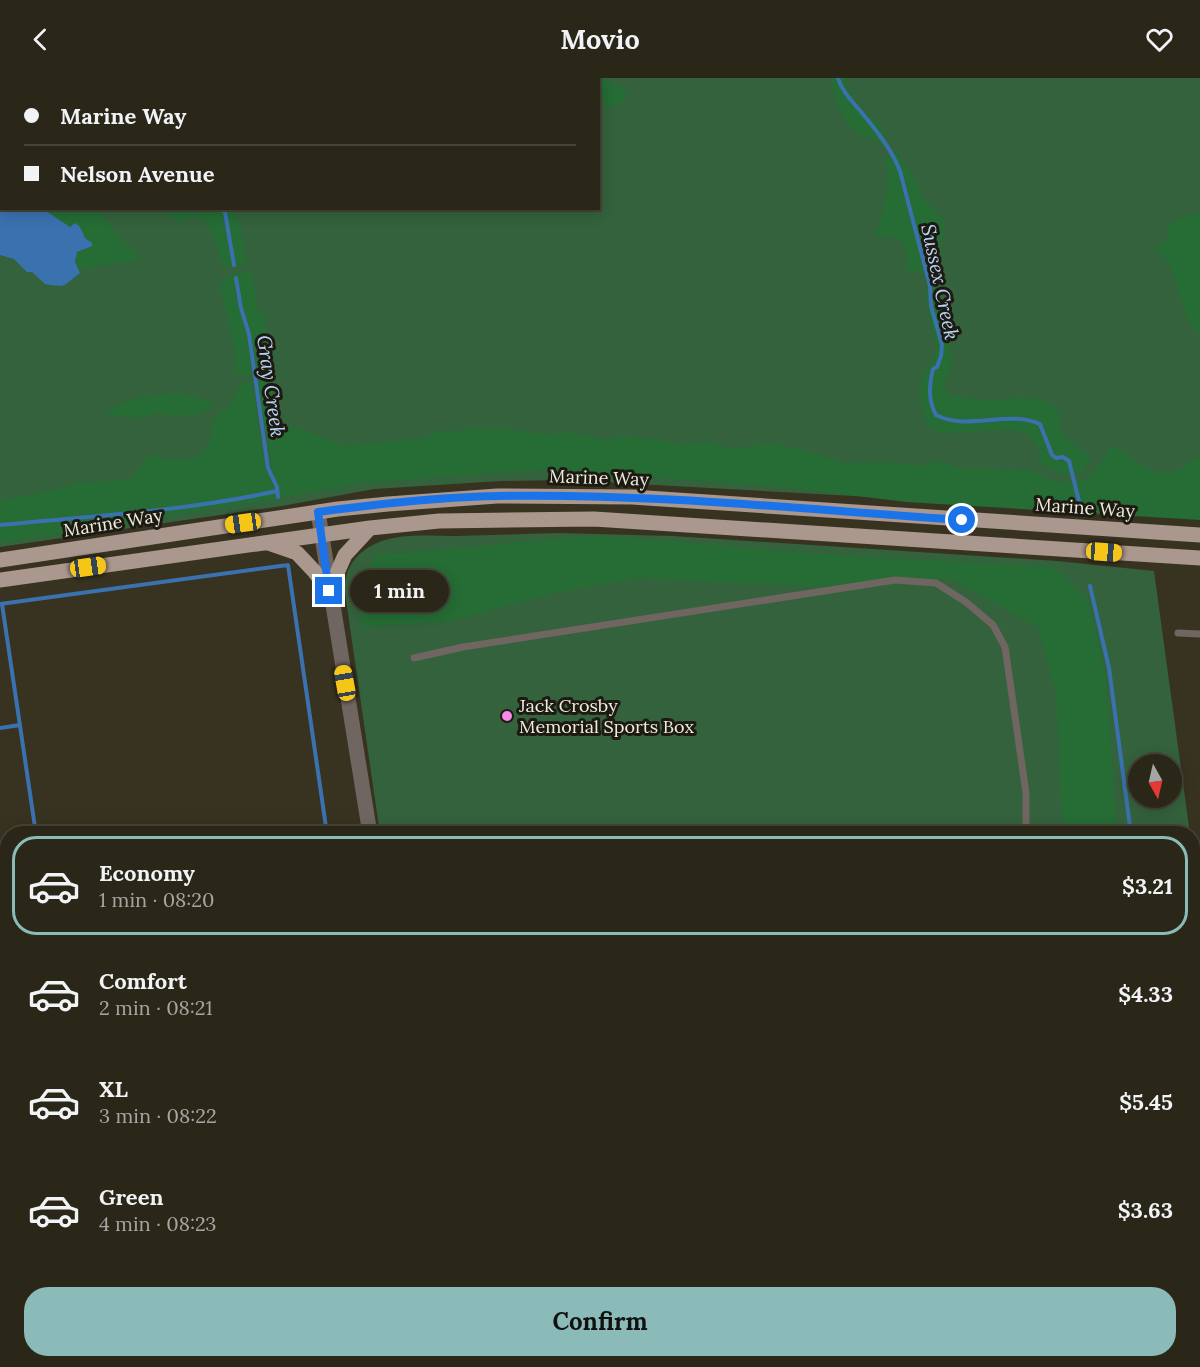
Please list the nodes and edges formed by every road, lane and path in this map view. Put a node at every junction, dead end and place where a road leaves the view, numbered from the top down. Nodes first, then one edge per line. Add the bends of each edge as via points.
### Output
1 (318, 512) junction
2 (370, 528) junction
3 (321, 535) junction
4 (1200, 535) edge
5 (266, 542) junction
6 (1200, 558) edge
7 (0, 560) edge
8 (0, 580) edge
9 (329, 591) junction
10 (1178, 633) dead end
11 (1200, 634) edge
12 (414, 658) dead end
13 (369, 826) edge
14 (1026, 826) edge

1 - 3 street
1 - 4 main road, Marine Way via 497,496 632,497
1 - 7 main road, Marine Way
2 - 3 main road
2 - 6 main road via 439,521 594,519
2 - 9 main road via 345,555
3 - 5 main road
3 - 9 street
5 - 8 main road
5 - 9 main road via 297,553
9 - 13 street
10 - 11 lane
12 - 14 lane via 463,647 895,580 936,583 993,625 1005,647 1026,793

